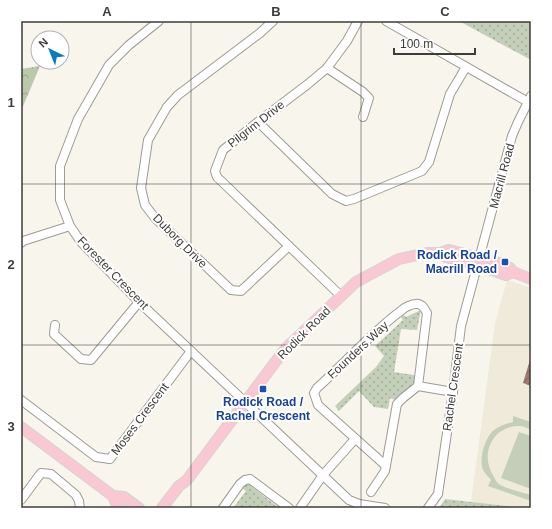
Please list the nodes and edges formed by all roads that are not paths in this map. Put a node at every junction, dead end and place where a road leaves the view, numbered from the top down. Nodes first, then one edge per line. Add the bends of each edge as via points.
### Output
1 (159, 21) edge
2 (273, 21) edge
3 (358, 21) edge
4 (386, 21) edge
5 (466, 67) junction
6 (327, 68) junction
7 (530, 99) edge
8 (363, 117) dead end
9 (258, 122) junction
10 (70, 226) junction
11 (21, 243) edge
12 (289, 246) junction
13 (479, 262) junction
14 (531, 279) edge
15 (341, 296) junction
16 (139, 302) junction
17 (55, 325) dead end
18 (191, 350) junction
19 (418, 386) junction
20 (453, 392) junction
21 (21, 400) edge
22 (245, 402) junction
23 (21, 427) edge
24 (355, 439) junction
25 (385, 465) junction
26 (323, 475) junction
27 (187, 480) junction
28 (371, 492) dead end
29 (113, 496) junction
30 (21, 500) edge
31 (358, 506) edge
32 (80, 508) edge
33 (121, 508) edge
34 (139, 508) edge
35 (162, 508) edge
36 (170, 508) edge
37 (223, 508) edge
38 (289, 508) edge
39 (300, 508) edge
40 (385, 508) edge
41 (428, 508) edge

1 - 10 street, Forester Crescent via 109,65 78,119 60,166 60,200
2 - 12 street, Duborg Drive via 178,95 167,107 148,140 141,188 145,205 155,218 231,290 241,291
3 - 6 street, Pilgrim Drive
4 - 5 street
5 - 7 street
5 - 9 street via 450,94 429,162 422,171 354,199 346,201 332,194
6 - 8 street via 369,98
6 - 9 street, Pilgrim Drive
7 - 13 street, Macrill Road via 512,136
9 - 12 street, Pilgrim Drive via 223,150 215,171 217,177
10 - 11 street
10 - 16 street, Forester Crescent via 81,242
12 - 15 street, Pilgrim Drive
13 - 14 main road, Rodick Road via 506,275 512,272
13 - 15 main road, Rodick Road via 446,257 440,253 399,259 356,282
13 - 20 street, Rachel Crescent via 462,326
15 - 22 main road, Rodick Road via 285,349
16 - 17 street via 91,360 81,359 54,334
16 - 18 street, Forester Crescent
18 - 21 street, Moses Crescent via 110,459 96,457
18 - 22 street, Forester Crescent
19 - 20 street
19 - 24 street, Founders Way via 427,313 416,304 403,308 314,393 318,405
19 - 25 street via 397,404
20 - 41 street, Rachel Crescent via 438,494
22 - 26 street
22 - 27 main road, Rodick Road
23 - 29 main road
24 - 25 street, Founders Way
24 - 26 street
25 - 28 street via 385,471
26 - 31 street
26 - 39 street
27 - 35 main road, Rodick Road
27 - 36 main road, Rodick Road via 184,490
29 - 33 main road
29 - 34 main road via 124,497
30 - 32 street via 41,474 51,474 76,494
31 - 40 street
37 - 38 street via 240,484 250,479

